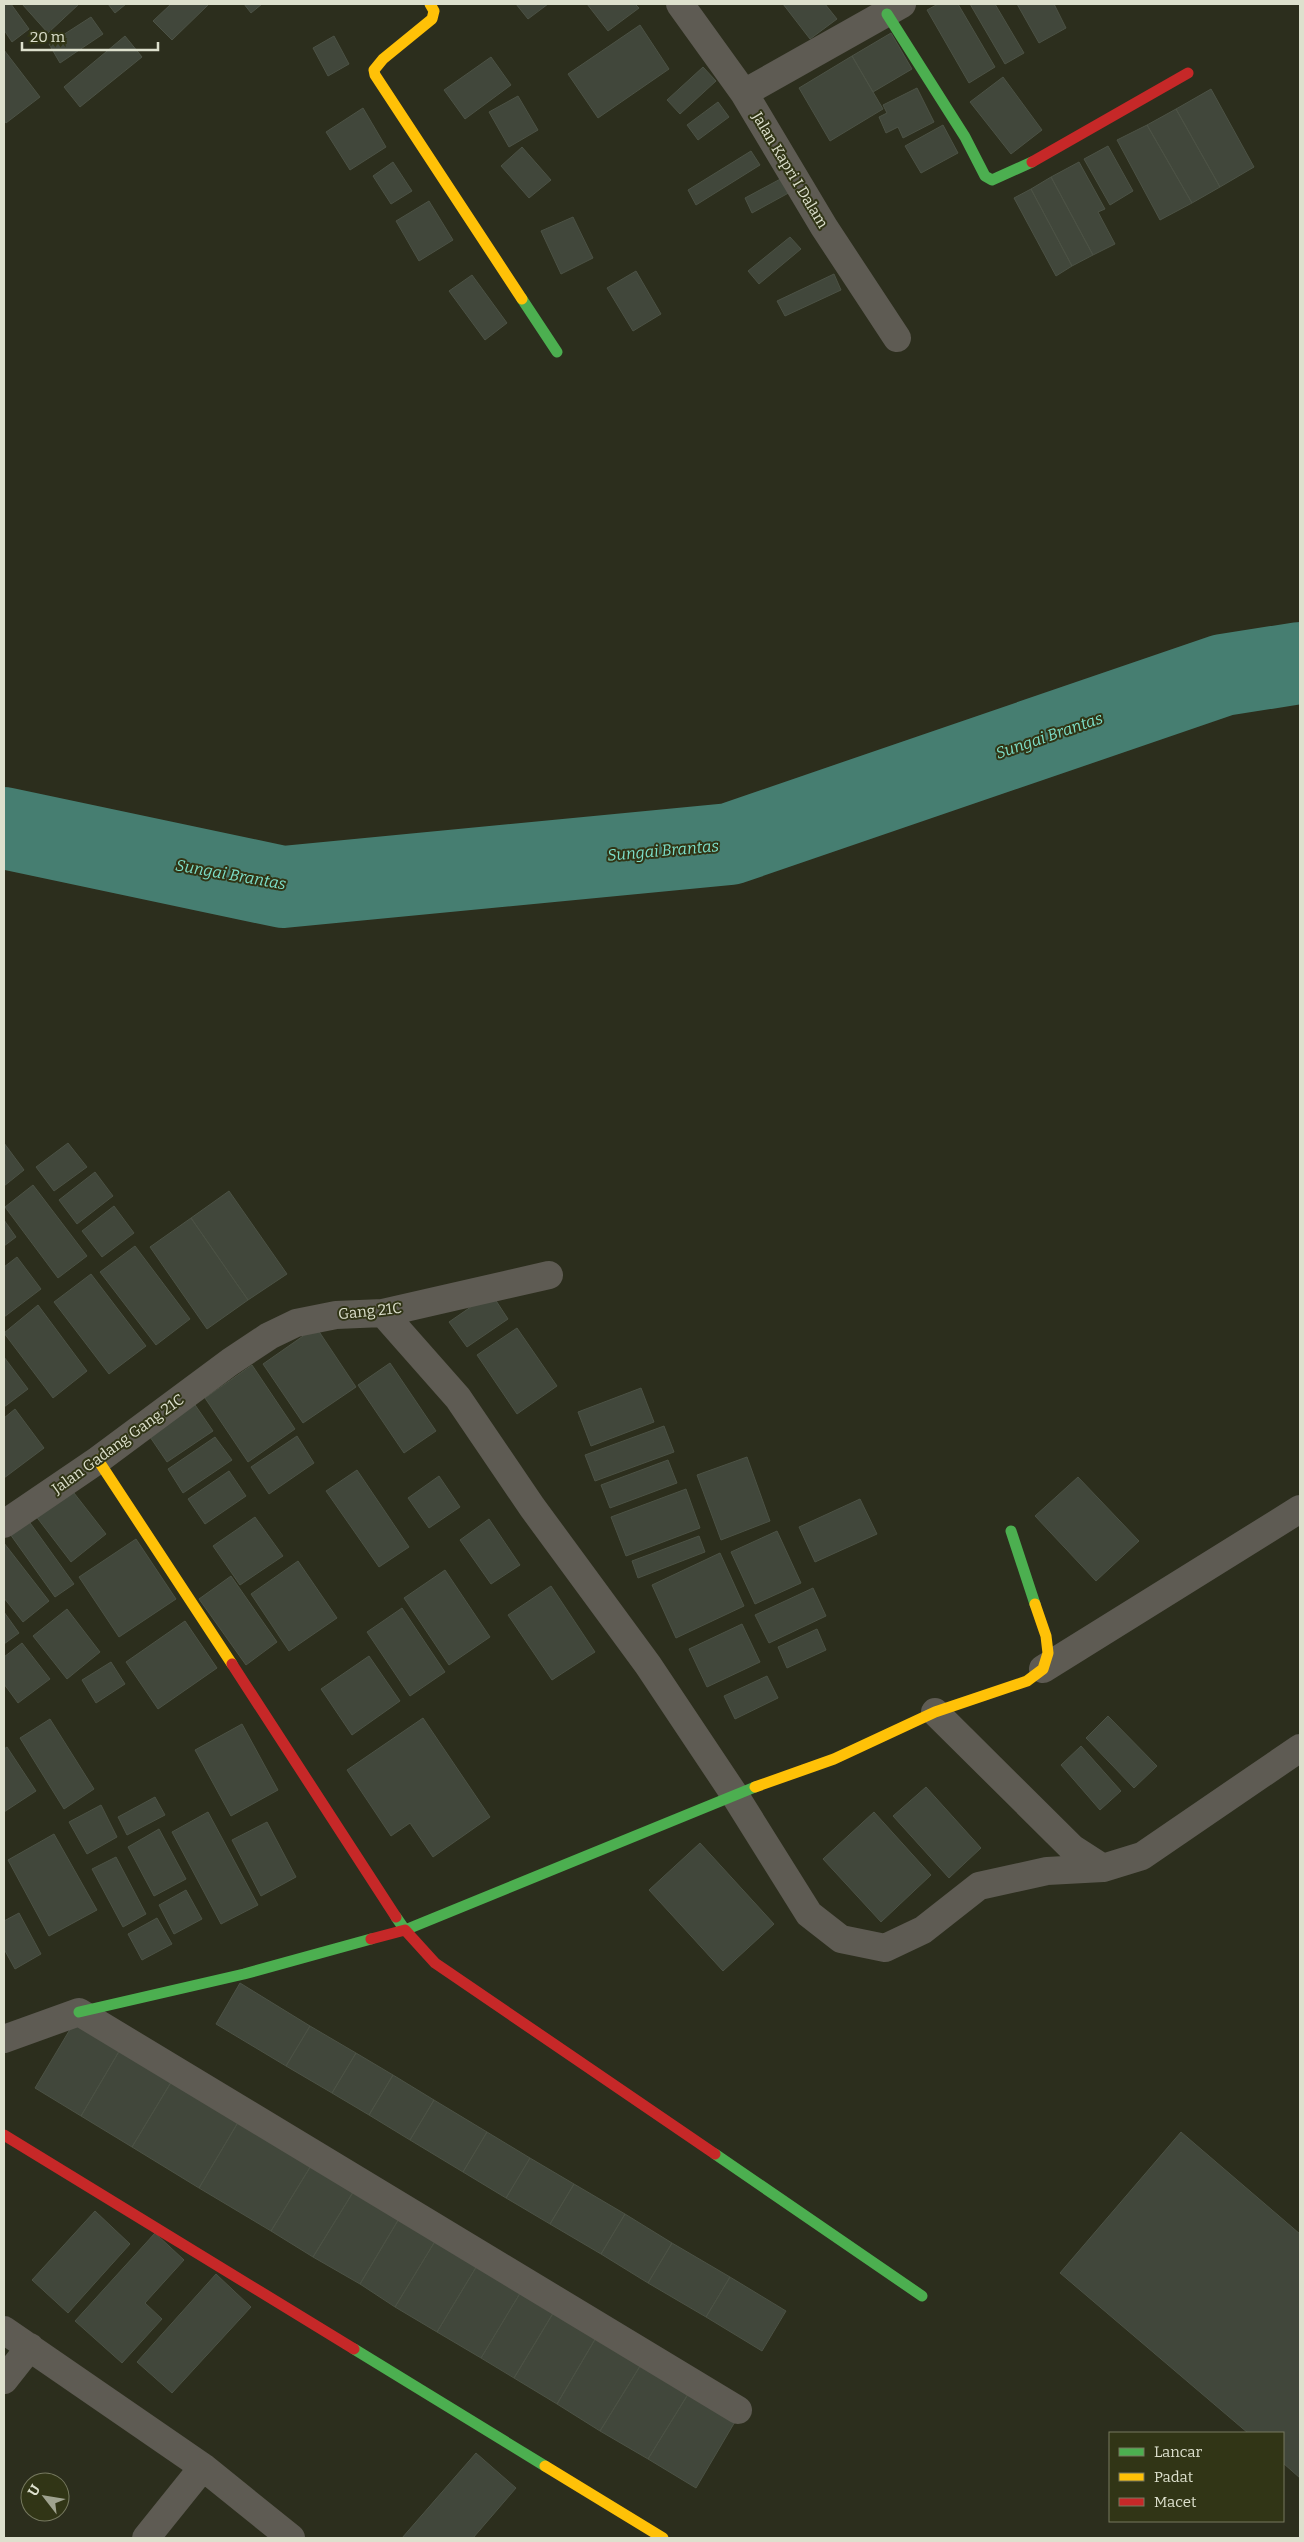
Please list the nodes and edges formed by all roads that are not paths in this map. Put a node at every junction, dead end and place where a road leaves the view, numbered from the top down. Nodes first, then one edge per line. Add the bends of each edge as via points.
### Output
1 (430, 4) edge
2 (680, 4) edge
3 (895, 9) edge
4 (1188, 73) dead end
5 (744, 94) junction
6 (897, 338) dead end
7 (557, 352) dead end
8 (549, 1276) dead end
9 (384, 1312) junction
10 (230, 1362) joint
11 (98, 1460) junction
12 (1300, 1509) edge
13 (4, 1524) edge
14 (1011, 1532) dead end
15 (1044, 1669) junction
16 (935, 1712) junction
17 (1300, 1748) edge
18 (734, 1794) junction
19 (1104, 1868) junction
20 (405, 1930) junction
21 (79, 2012) junction
22 (4, 2039) edge
23 (4, 2135) edge
24 (922, 2296) dead end
25 (4, 2330) edge
26 (30, 2347) junction
27 (4, 2380) edge
28 (738, 2410) dead end
29 (203, 2467) junction
30 (146, 2538) edge
31 (291, 2538) edge
32 (663, 2538) edge

1 - 7 street via 434,11 432,19 383,59 374,70 375,75
2 - 5 street, Jalan Kapri I Dalam
3 - 4 street via 985,176 992,180 1022,168
3 - 5 street
5 - 6 street, Jalan Kapri I Dalam via 824,227
8 - 9 street, Gang 21C
9 - 10 street, Gang 21C via 336,1314 296,1323
9 - 18 street via 458,1398 532,1507 648,1665
10 - 11 street, Jalan Gadang Gang 21C
11 - 13 street, Jalan Gadang Gang 21C
11 - 20 street
12 - 15 street
14 - 15 street via 1046,1636 1048,1653
15 - 16 street via 1027,1681
16 - 18 street via 834,1759
16 - 19 street via 1072,1848
17 - 19 street via 1142,1856
18 - 19 street via 809,1914 841,1939 885,1948 923,1930 979,1886 1047,1871
18 - 20 street
20 - 21 street via 244,1974
20 - 24 street via 434,1963
21 - 22 street
21 - 28 street
23 - 32 street
25 - 26 street
26 - 27 street
26 - 29 street
29 - 30 street
29 - 31 street

